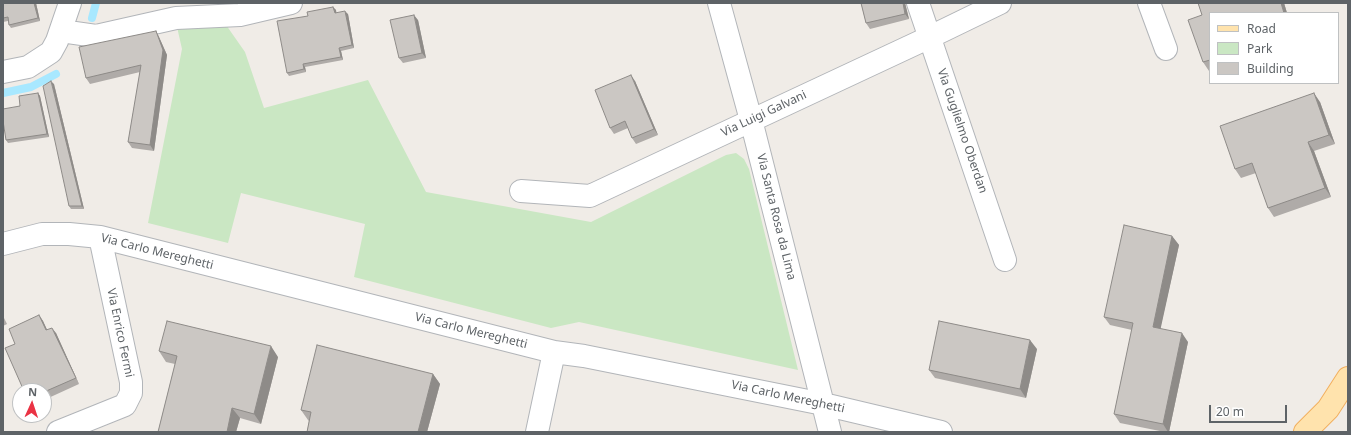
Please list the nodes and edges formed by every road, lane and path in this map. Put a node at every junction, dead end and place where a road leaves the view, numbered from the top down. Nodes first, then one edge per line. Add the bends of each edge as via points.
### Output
1 (70, 3) edge
2 (291, 3) edge
3 (719, 3) edge
4 (918, 3) edge
5 (1000, 3) edge
6 (1149, 3) edge
7 (61, 31) junction
8 (930, 37) junction
9 (1166, 49) dead end
10 (3, 72) edge
11 (751, 120) junction
12 (521, 191) dead end
13 (100, 237) junction
14 (3, 244) edge
15 (1005, 260) dead end
16 (554, 352) junction
17 (1348, 378) edge
18 (823, 404) junction
19 (58, 432) edge
20 (537, 432) edge
21 (830, 432) edge
22 (941, 432) edge
23 (1304, 432) edge

1 - 7 street
2 - 7 street via 240,14 176,18 96,36
3 - 11 street, Via Santa Rosa da Lima
4 - 8 street, Via Guglielmo Oberdan
5 - 8 street, Via Luigi Galvani
6 - 9 street
7 - 10 street via 51,52 28,67
8 - 11 street, Via Luigi Galvani
8 - 15 street, Via Guglielmo Oberdan
11 - 12 street, Via Luigi Galvani via 590,196
11 - 18 street, Via Santa Rosa da Lima
13 - 14 street, Via Carlo Mereghetti via 42,234
13 - 16 street, Via Carlo Mereghetti
13 - 19 street, Via Enrico Fermi via 131,382 131,393 126,405
16 - 18 street, Via Carlo Mereghetti
16 - 20 street
17 - 23 main road via 1328,409
18 - 21 street, Via Santa Rosa da Lima
18 - 22 street, Via Carlo Mereghetti

